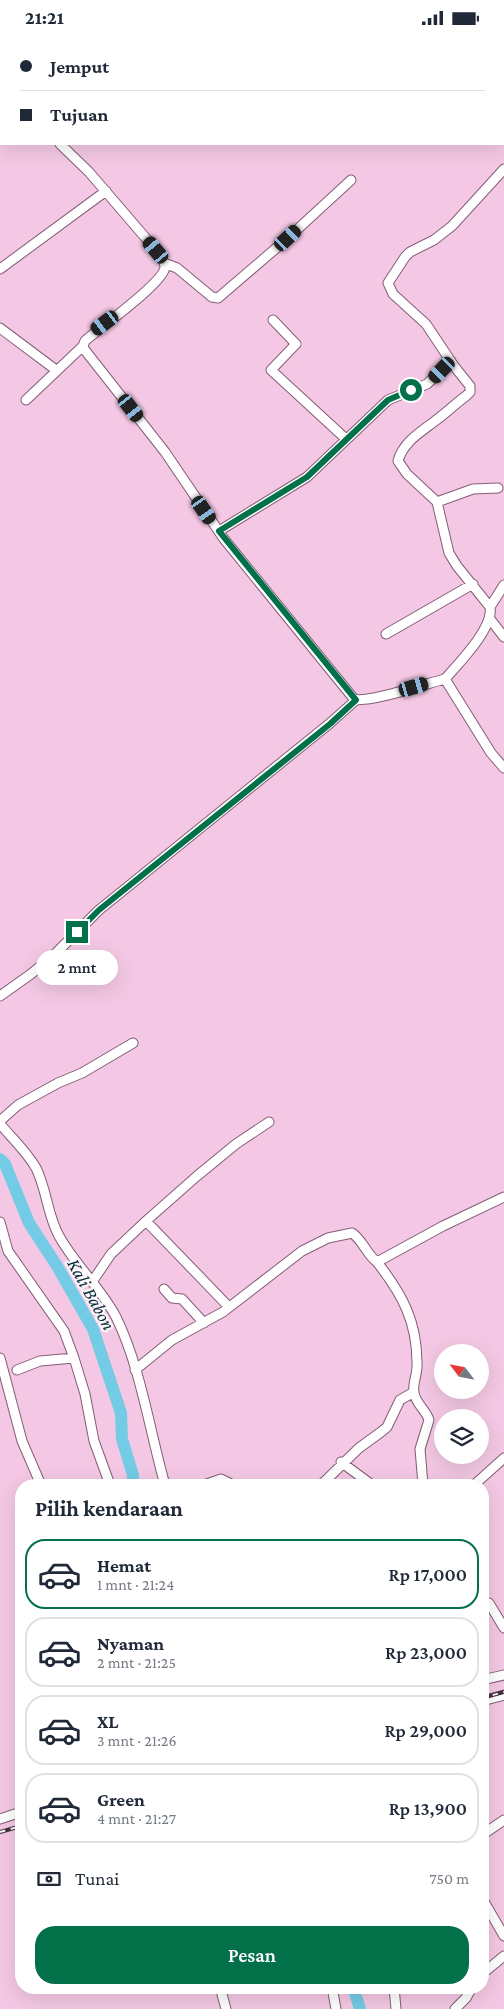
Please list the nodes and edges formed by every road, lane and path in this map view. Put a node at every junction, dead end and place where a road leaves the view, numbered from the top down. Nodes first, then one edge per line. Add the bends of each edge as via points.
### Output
1 (61, 145) edge
2 (504, 169) edge
3 (351, 180) dead end
4 (106, 191) junction
5 (164, 263) junction
6 (0, 269) edge
7 (273, 320) dead end
8 (0, 328) edge
9 (83, 346) junction
10 (451, 361) junction
11 (56, 370) junction
12 (26, 400) dead end
13 (346, 439) junction
14 (498, 488) dead end
15 (437, 502) junction
16 (219, 531) junction
17 (473, 584) junction
18 (504, 585) edge
19 (490, 607) junction
20 (490, 619) junction
21 (386, 634) dead end
22 (504, 637) edge
23 (445, 679) junction
24 (356, 700) junction
25 (504, 768) edge
26 (0, 996) edge
27 (133, 1043) dead end
28 (0, 1122) edge
29 (269, 1122) dead end
30 (504, 1197) edge
31 (146, 1221) junction
32 (0, 1222) edge
33 (377, 1262) junction
34 (92, 1281) junction
35 (164, 1289) dead end
36 (229, 1307) junction
37 (204, 1323) junction
38 (74, 1357) junction
39 (0, 1358) edge
40 (18, 1370) dead end
41 (135, 1370) junction
42 (2, 1372) edge
43 (414, 1392) junction
44 (504, 1459) edge
45 (342, 1463) junction
46 (38, 1479) edge
47 (108, 1479) edge
48 (163, 1479) edge
49 (326, 1479) edge
50 (364, 1479) edge
51 (422, 1479) edge
52 (481, 1479) edge
53 (489, 1603) dead end
54 (504, 1628) edge
55 (504, 1675) edge
56 (489, 1678) edge
57 (504, 1695) edge
58 (489, 1699) edge
59 (15, 1814) edge
60 (0, 1819) edge
61 (504, 1820) edge
62 (489, 1830) edge
63 (489, 1910) edge
64 (504, 1936) edge
65 (504, 1957) edge
66 (489, 1969) edge
67 (222, 1994) edge
68 (332, 1994) edge
69 (395, 1994) edge
70 (468, 1994) edge
71 (333, 2007) edge
72 (226, 2009) edge
73 (396, 2009) edge
74 (455, 2009) edge

1 - 4 street
2 - 10 street via 452,226 410,252 388,283 393,294 426,324
3 - 5 street via 218,298 212,297 174,266
4 - 5 street
4 - 6 street
5 - 9 street via 164,272 158,281 97,329
7 - 13 street via 296,344 271,370
8 - 11 street
9 - 11 street
9 - 16 street
10 - 13 street via 427,384 388,400
10 - 15 street via 470,385 470,392 435,422 419,431 398,461
11 - 12 street
13 - 16 street via 307,477
14 - 15 street via 473,489
15 - 17 street via 449,553
16 - 24 street
17 - 19 street
17 - 21 street
18 - 19 street
19 - 20 street
20 - 22 street
20 - 23 street
23 - 24 street
23 - 25 street
24 - 26 street via 99,910 31,975
27 - 28 street via 18,1105
28 - 34 street via 36,1168 47,1210 59,1237
29 - 31 street via 210,1165
30 - 33 street
31 - 34 street via 111,1254
31 - 36 street
32 - 38 street via 8,1251 64,1331
33 - 36 street via 358,1236 352,1233 328,1238 302,1251
33 - 43 street via 409,1311 418,1365
34 - 41 street via 115,1314
35 - 37 street via 172,1298 182,1299
36 - 37 street
37 - 41 street via 172,1340
38 - 40 street via 40,1361
38 - 47 street via 94,1441
39 - 42 street
41 - 48 street
42 - 46 street via 22,1441
43 - 45 street via 400,1400 382,1432
43 - 51 street via 428,1420 420,1449
44 - 52 street
45 - 49 street
45 - 50 street
53 - 54 street
55 - 56 street
57 - 58 street
59 - 60 street
61 - 62 street
63 - 64 street
65 - 66 street
67 - 72 street
68 - 71 street
69 - 73 street
70 - 74 street

